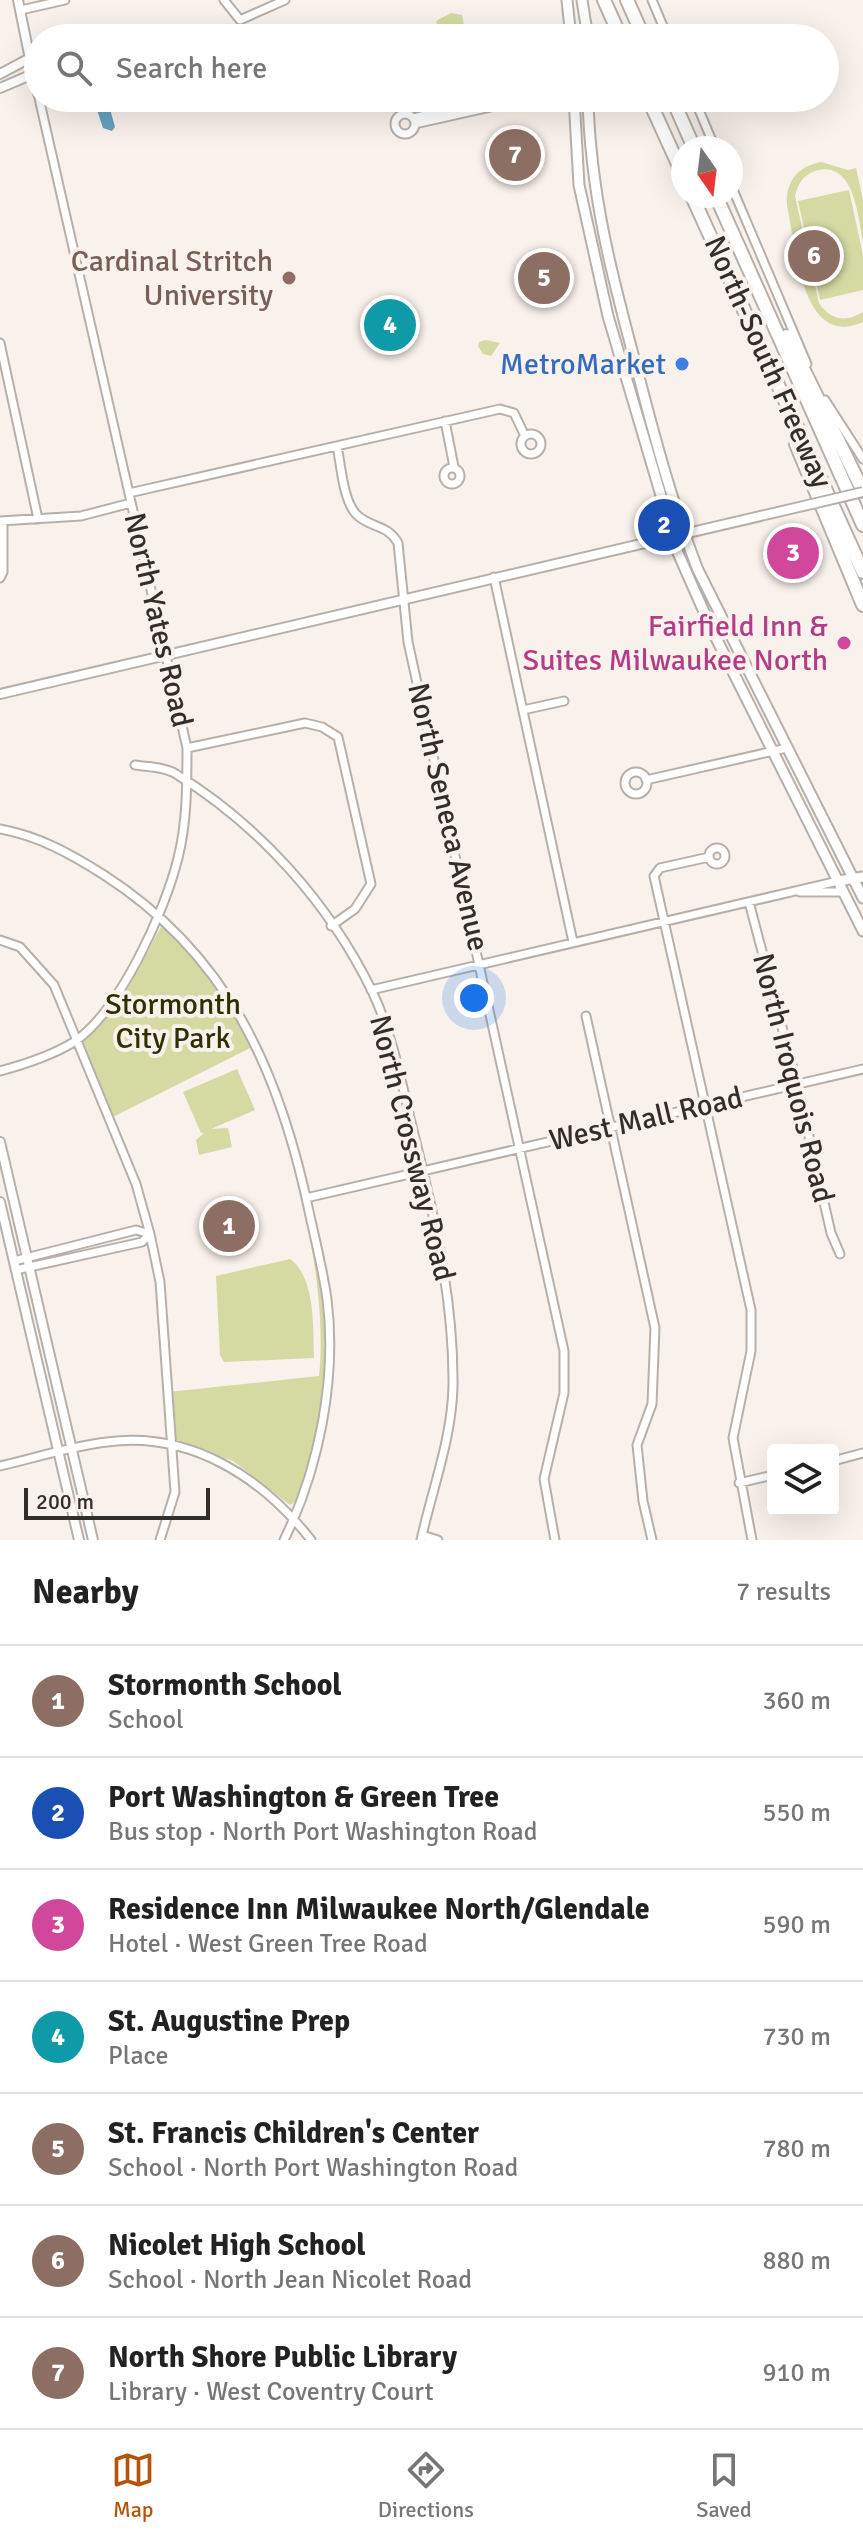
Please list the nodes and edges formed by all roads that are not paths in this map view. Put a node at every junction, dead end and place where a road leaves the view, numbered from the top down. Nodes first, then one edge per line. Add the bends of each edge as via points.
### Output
1 (18, 0) edge
2 (65, 0) edge
3 (224, 0) edge
4 (285, 0) edge
5 (567, 0) edge
6 (582, 0) edge
7 (604, 0) edge
8 (627, 0) edge
9 (652, 0) edge
10 (21, 10) junction
11 (570, 24) edge
12 (586, 24) edge
13 (615, 24) edge
14 (638, 24) edge
15 (662, 24) edge
16 (24, 26) edge
17 (24, 69) edge
18 (24, 72) edge
19 (0, 74) edge
20 (0, 88) edge
21 (41, 112) edge
22 (446, 112) edge
23 (460, 112) edge
24 (575, 112) edge
25 (589, 112) edge
26 (654, 112) edge
27 (678, 112) edge
28 (700, 112) edge
29 (689, 136) edge
30 (710, 136) edge
31 (671, 149) edge
32 (697, 208) edge
33 (721, 208) edge
34 (741, 208) edge
35 (766, 307) junction
36 (0, 343) edge
37 (759, 343) junction
38 (445, 421) junction
39 (525, 436) dead end
40 (337, 446) junction
41 (863, 459) edge
42 (454, 467) dead end
43 (863, 491) edge
44 (129, 493) junction
45 (131, 503) junction
46 (38, 519) junction
47 (2, 521) edge
48 (863, 525) edge
49 (684, 533) junction
50 (672, 535) junction
51 (698, 570) junction
52 (863, 572) edge
53 (686, 576) junction
54 (494, 577) junction
55 (0, 578) edge
56 (401, 599) junction
57 (863, 605) edge
58 (166, 655) junction
59 (0, 694) edge
60 (564, 701) dead end
61 (765, 702) junction
62 (751, 707) junction
63 (523, 710) junction
64 (187, 748) junction
65 (787, 748) junction
66 (773, 751) junction
67 (135, 765) dead end
68 (646, 780) dead end
69 (187, 784) junction
70 (0, 829) edge
71 (709, 857) dead end
72 (858, 878) edge
73 (838, 881) junction
74 (785, 892) junction
75 (843, 892) junction
76 (862, 894) edge
77 (749, 902) junction
78 (157, 916) junction
79 (663, 921) junction
80 (331, 926) junction
81 (863, 931) edge
82 (0, 940) edge
83 (573, 942) junction
84 (482, 964) junction
85 (371, 990) junction
86 (586, 1016) dead end
87 (76, 1040) junction
88 (863, 1069) edge
89 (0, 1071) edge
90 (797, 1084) junction
91 (706, 1106) junction
92 (611, 1127) junction
93 (0, 1142) edge
94 (522, 1148) junction
95 (423, 1171) junction
96 (306, 1198) junction
97 (1, 1204) edge
98 (14, 1205) junction
99 (20, 1230) junction
100 (7, 1233) junction
101 (150, 1234) junction
102 (840, 1254) dead end
103 (28, 1263) junction
104 (15, 1266) junction
105 (39, 1314) junction
106 (27, 1317) junction
107 (52, 1366) junction
108 (39, 1369) junction
109 (171, 1443) junction
110 (71, 1449) junction
111 (58, 1452) junction
112 (863, 1453) edge
113 (839, 1459) edge
114 (0, 1466) edge
115 (767, 1476) edge
116 (739, 1483) junction
117 (295, 1519) junction
118 (421, 1538) edge
119 (79, 1540) edge
120 (93, 1540) edge
121 (160, 1540) edge
122 (284, 1540) edge
123 (311, 1540) edge
124 (438, 1540) edge
125 (555, 1540) edge
126 (652, 1540) edge
127 (752, 1540) edge

1 - 10 street
2 - 10 street
3 - 4 street via 238,20
5 - 11 main road
6 - 12 main road
7 - 13 highway
8 - 14 highway
9 - 15 street
10 - 16 street
17 - 19 street
18 - 20 street
21 - 44 street, North Yates Road
22 - 23 street via 414,121
24 - 50 main road via 579,185 592,247
25 - 49 main road via 591,169 602,230
26 - 31 highway
27 - 29 highway
28 - 30 street
32 - 37 highway, North-South Freeway
33 - 35 highway, North-South Freeway
34 - 41 street via 812,375
35 - 43 highway via 782,325
35 - 48 highway, North-South Freeway
36 - 46 street
37 - 52 highway, North-South Freeway
37 - 57 highway
38 - 39 street via 508,409
38 - 40 street
38 - 42 street
40 - 44 street
40 - 56 street, North Seneca Avenue via 352,509 396,539
43 - 49 street, bridge
44 - 45 street, North Yates Road
45 - 46 street via 81,516
45 - 58 street, North Yates Road
46 - 47 street
47 - 55 street
49 - 50 street
49 - 51 main road
50 - 53 main road
50 - 54 street
51 - 53 main road
51 - 61 main road
53 - 62 main road
54 - 56 street
54 - 63 street
56 - 58 street
56 - 84 street, North Seneca Avenue
58 - 59 street
58 - 64 street, North Yates Road
60 - 63 street
61 - 62 main road
61 - 65 main road
62 - 66 main road
63 - 83 street
64 - 69 street, North Yates Road
64 - 80 street via 305,723 338,737 371,884 355,909
65 - 66 street
65 - 72 main road
66 - 68 street
66 - 73 main road
67 - 69 street, North Crossway Road via 175,773
69 - 78 street, North Yates Road via 178,858
69 - 80 street, North Crossway Road via 235,813 280,857
70 - 78 street via 70,853
71 - 79 street via 654,873
72 - 73 main road
72 - 76 main road
73 - 74 street
73 - 75 main road
74 - 75 street
74 - 77 street
75 - 76 main road
75 - 81 main road
77 - 79 street
77 - 90 street, North Iroquois Road
78 - 87 street, North Yates Road via 119,990
78 - 96 street via 204,965 257,1045 282,1102
79 - 83 street
79 - 91 street
80 - 85 street, North Crossway Road
82 - 87 street via 20,947 54,985
83 - 84 street
84 - 85 street
84 - 94 street, North Seneca Avenue
85 - 95 street, North Crossway Road via 391,1040
86 - 92 street
87 - 89 street, North Yates Road via 39,1060
87 - 101 street via 136,1184
88 - 90 street, West Mall Road
90 - 91 street, West Mall Road
90 - 102 street, North Iroquois Road
91 - 92 street, West Mall Road
91 - 116 street via 751,1310 751,1351 733,1438
92 - 94 street, West Mall Road
92 - 126 street via 655,1328 652,1404 637,1445
93 - 98 street
94 - 95 street, West Mall Road
94 - 125 street, North Seneca Avenue via 564,1351 564,1393 544,1479
95 - 96 street, West Mall Road
95 - 118 street, North Crossway Road via 450,1305 453,1390
96 - 117 street via 327,1298 329,1369 316,1451
97 - 98 street
97 - 100 street
98 - 99 street
99 - 100 street
99 - 103 street
100 - 104 street
101 - 103 street via 142,1242
101 - 103 street via 136,1230
101 - 109 street via 160,1282
103 - 104 street
103 - 105 street
104 - 106 street
105 - 106 street
105 - 107 street
106 - 108 street
107 - 108 street
107 - 110 street
108 - 111 street
109 - 110 street via 108,1442
109 - 117 street via 231,1465
109 - 121 street via 175,1492
110 - 111 street
110 - 120 street
111 - 114 street
111 - 119 street
112 - 113 street
115 - 116 street
116 - 127 street
117 - 122 street
117 - 123 street
118 - 124 street

